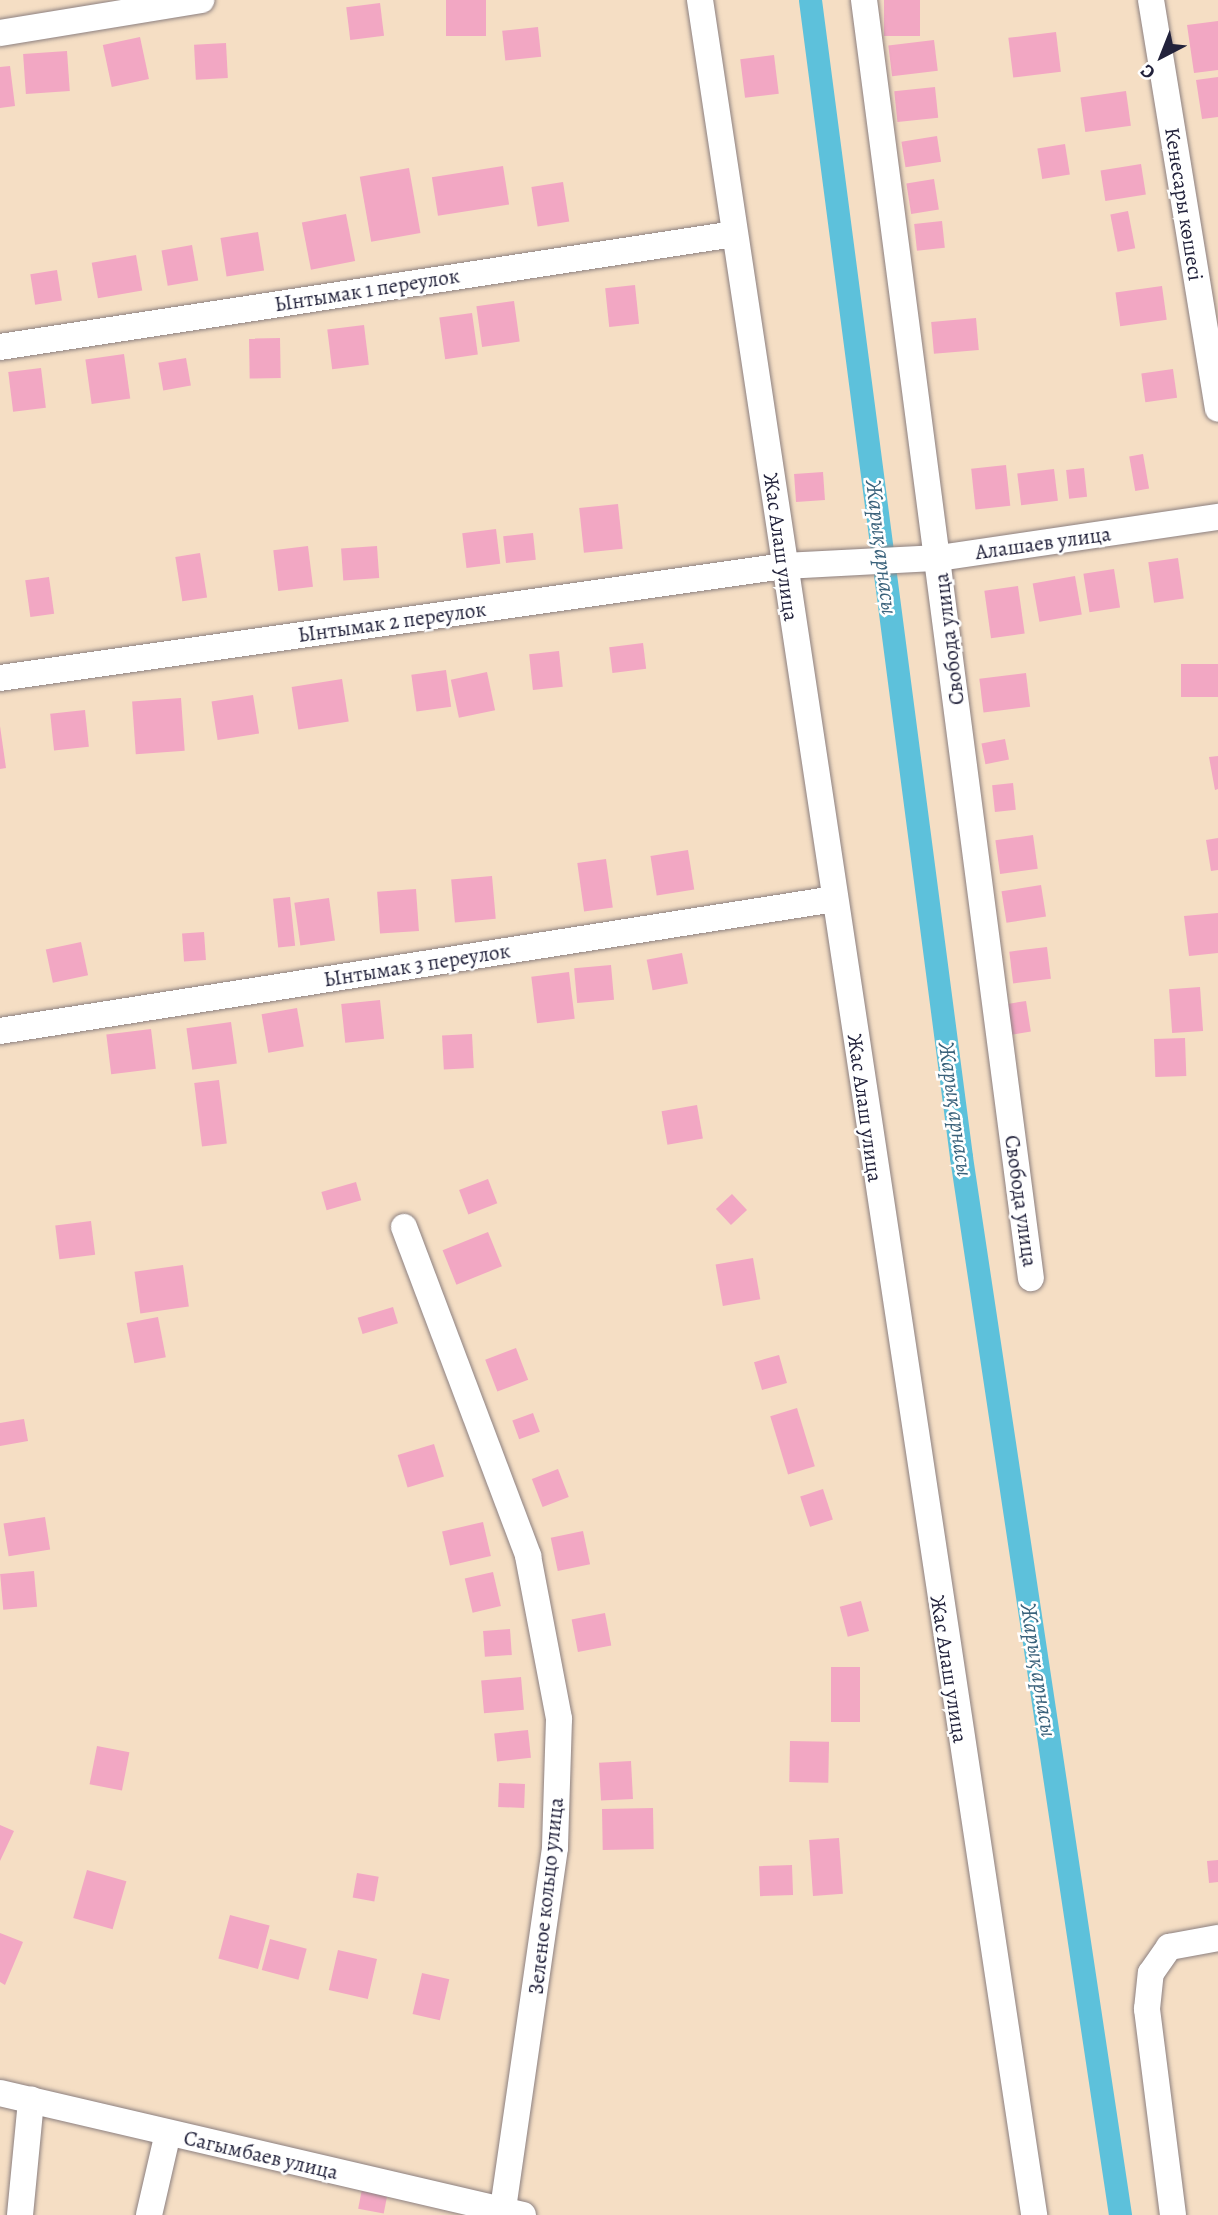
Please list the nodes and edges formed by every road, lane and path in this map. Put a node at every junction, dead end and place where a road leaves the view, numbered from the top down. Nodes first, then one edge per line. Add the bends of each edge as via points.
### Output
1 (201, 0) edge
2 (700, 0) edge
3 (864, 0) edge
4 (1151, 0) edge
5 (0, 33) edge
6 (734, 234) junction
7 (0, 347) edge
8 (1218, 409) edge
9 (1218, 517) edge
10 (939, 558) junction
11 (784, 566) junction
12 (0, 678) edge
13 (834, 899) junction
14 (0, 1031) edge
15 (404, 1227) dead end
16 (1031, 1278) dead end
17 (1218, 1938) edge
18 (0, 2093) edge
19 (31, 2100) junction
20 (168, 2133) junction
21 (509, 2214) edge
22 (20, 2215) edge
23 (149, 2215) edge
24 (1034, 2215) edge
25 (1173, 2215) edge

1 - 5 street
2 - 6 street, Жас Алаш улица
3 - 10 street, Свобода улица
4 - 8 street, Кенесары көшесі
6 - 7 street, Ынтымак 1 переулок
6 - 11 street, Жас Алаш улица
9 - 10 street, Алашаев улица
10 - 11 street, Алашаев улица
10 - 16 street, Свобода улица
11 - 12 street, Ынтымак 2 переулок
11 - 13 street, Жас Алаш улица
13 - 14 street, Ынтымак 3 переулок
13 - 24 street, Жас Алаш улица
15 - 21 street, Зеленое кольцо улица via 528,1556 559,1719 555,1848
17 - 25 street via 1169,1947 1151,1973 1147,2008
18 - 19 street, Сагымбаев улица
19 - 20 street, Сагымбаев улица
19 - 22 street
20 - 21 street, Сагымбаев улица
20 - 23 street

